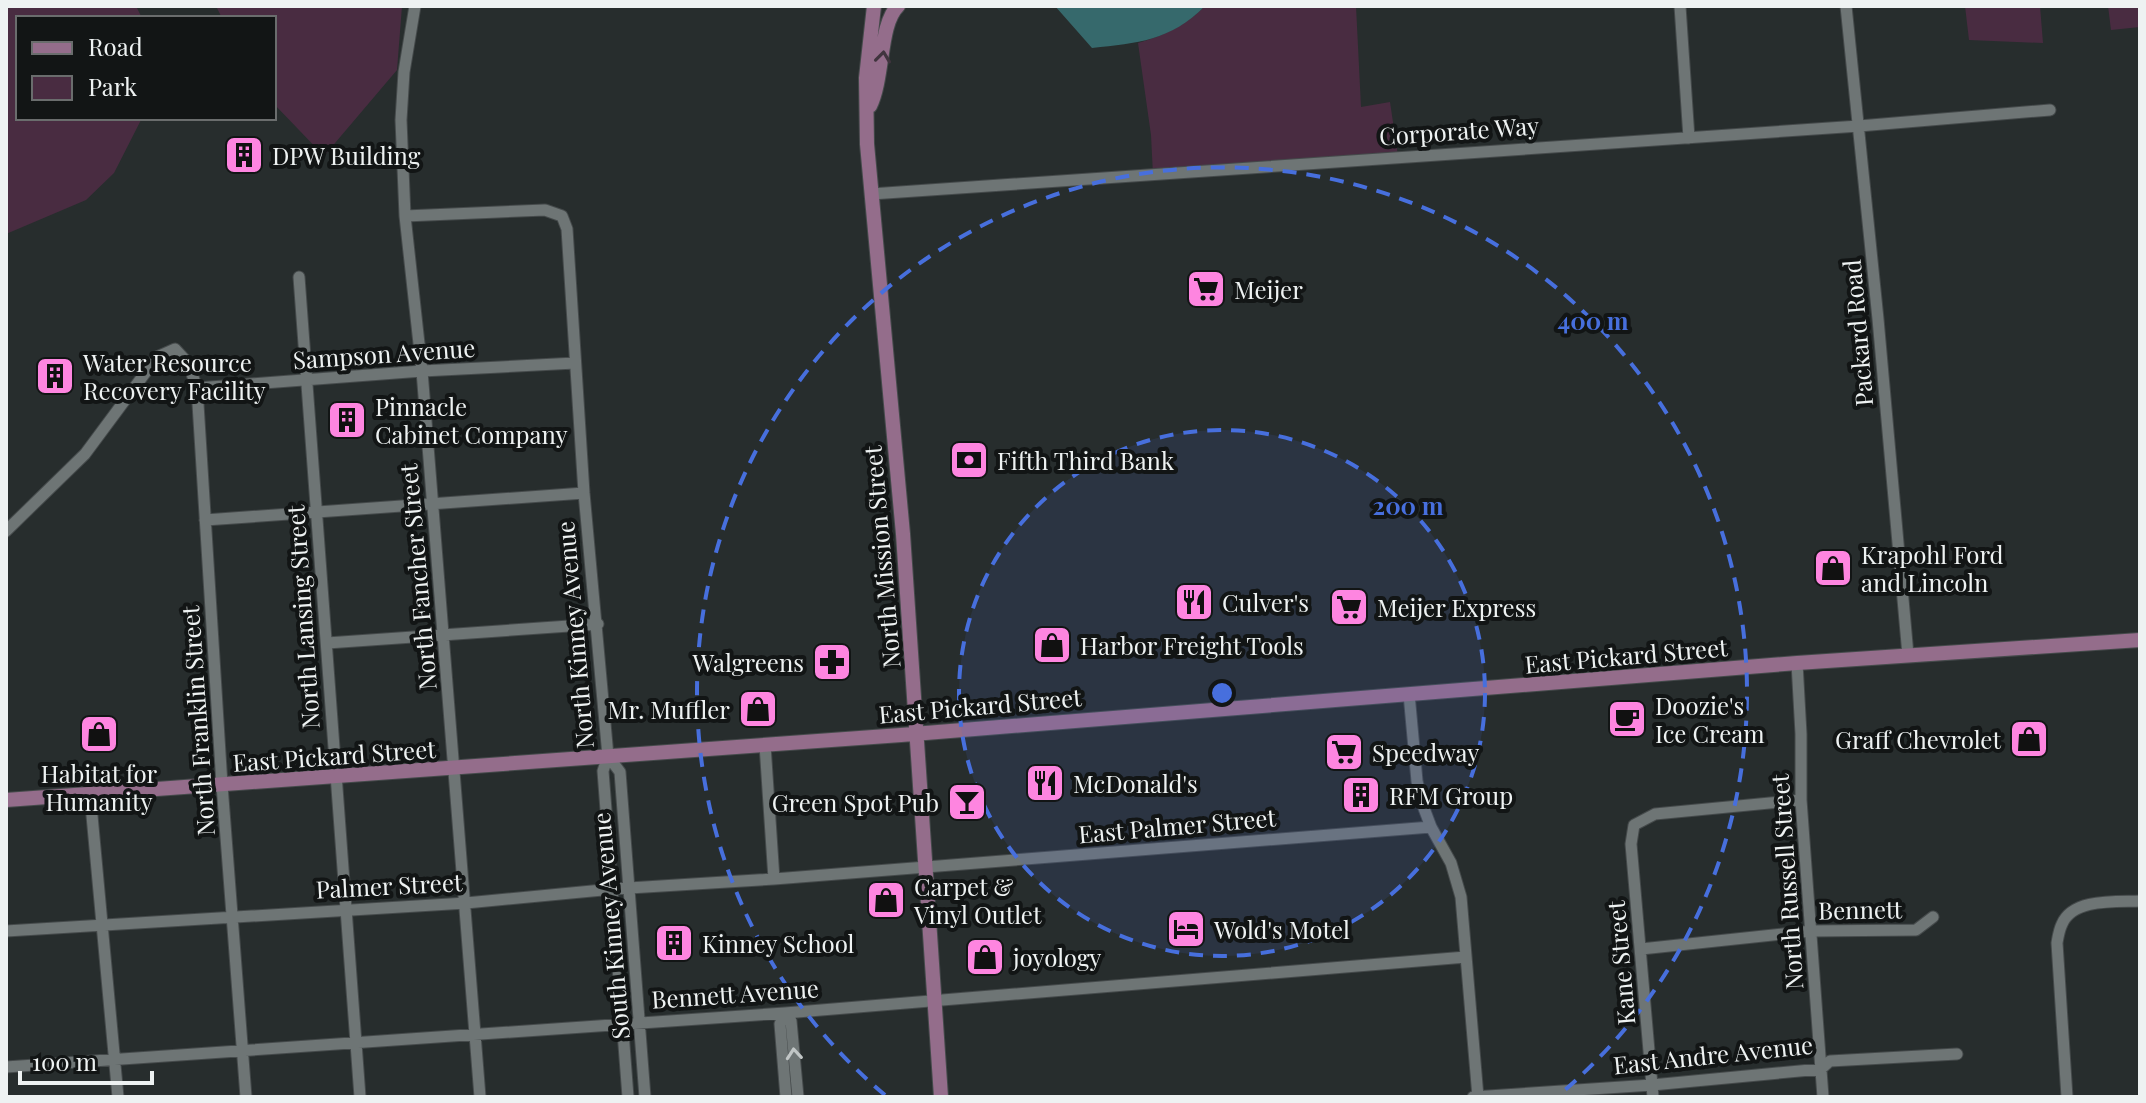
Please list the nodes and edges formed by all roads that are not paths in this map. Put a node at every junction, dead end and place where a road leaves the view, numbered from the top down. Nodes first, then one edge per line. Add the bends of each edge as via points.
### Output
1 (415, 6) edge
2 (874, 6) edge
3 (898, 6) edge
4 (1680, 6) edge
5 (1846, 6) edge
6 (868, 110) junction
7 (2050, 110) dead end
8 (1859, 126) junction
9 (1689, 138) junction
10 (871, 194) junction
11 (405, 216) junction
12 (299, 277) dead end
13 (575, 363) junction
14 (422, 371) junction
15 (306, 380) junction
16 (197, 388) junction
17 (584, 493) junction
18 (432, 504) junction
19 (316, 513) junction
20 (205, 520) junction
21 (6, 531) edge
22 (598, 624) junction
23 (445, 635) junction
24 (2140, 640) edge
25 (327, 643) junction
26 (1908, 655) junction
27 (1797, 663) junction
28 (1409, 694) junction
29 (917, 733) junction
30 (765, 745) junction
31 (608, 756) junction
32 (455, 768) junction
33 (337, 776) junction
34 (222, 785) junction
35 (90, 794) junction
36 (6, 800) edge
37 (1801, 800) junction
38 (1431, 827) junction
39 (926, 866) junction
40 (774, 879) junction
41 (613, 889) junction
42 (629, 890) junction
43 (2140, 901) edge
44 (466, 903) junction
45 (345, 910) junction
46 (233, 916) junction
47 (1933, 917) dead end
48 (103, 924) junction
49 (6, 931) edge
50 (1811, 931) junction
51 (1641, 949) junction
52 (1466, 957) junction
53 (934, 999) junction
54 (785, 1013) junction
55 (640, 1021) junction
56 (621, 1024) junction
57 (475, 1032) junction
58 (355, 1042) junction
59 (243, 1051) junction
60 (1957, 1054) dead end
61 (115, 1059) junction
62 (6, 1067) edge
63 (1821, 1069) junction
64 (1652, 1091) edge
65 (118, 1097) edge
66 (246, 1097) edge
67 (360, 1097) edge
68 (480, 1097) edge
69 (628, 1097) edge
70 (645, 1097) edge
71 (786, 1097) edge
72 (798, 1097) edge
73 (941, 1097) edge
74 (1477, 1097) edge
75 (1823, 1097) edge
76 (2067, 1097) edge

1 - 11 street, North Fancher Street via 401,120
2 - 6 main road, North Mission Street
6 -> 3 main road, North Mission Street via 879,84 888,19
4 - 9 street
5 - 8 street, Packard Road
6 - 10 main road, North Mission Street
7 - 8 street, Corporate Way
8 - 9 street, Corporate Way
8 - 26 street, Packard Road
9 - 10 street, Corporate Way
10 - 29 main road, North Mission Street
11 - 13 street, North Kinney Avenue via 545,210 562,216
11 - 14 street, North Fancher Street
12 - 15 street, North Lansing Street
13 - 14 street, Sampson Avenue
13 - 17 street, North Kinney Avenue
14 - 15 street, Sampson Avenue
14 - 18 street, North Fancher Street
15 - 16 street, Sampson Avenue
15 - 19 street, North Lansing Street
16 - 20 street, North Franklin Street
16 - 21 street, North Franklin Street via 188,363 175,349 157,357 85,454
17 - 18 street
17 - 22 street, North Kinney Avenue
18 - 19 street
18 - 23 street, North Fancher Street
19 - 20 street
19 - 25 street, North Lansing Street
20 - 34 street, North Franklin Street
22 - 23 street
22 - 31 street, North Kinney Avenue
23 - 25 street
23 - 32 street, North Fancher Street
24 - 26 main road, East Pickard Street
25 - 33 street, North Lansing Street
26 - 27 main road, East Pickard Street
27 - 28 main road, East Pickard Street
27 - 37 street, North Russell Street
28 - 29 main road, East Pickard Street
28 - 38 street via 1417,781
29 - 30 main road, East Pickard Street
29 - 39 main road, North Mission Street
30 - 31 main road, East Pickard Street
30 - 40 street
31 - 32 main road, East Pickard Street
31 - 41 street, North Kinney Avenue via 603,771
31 - 42 street, South Kinney Avenue via 620,772
32 - 33 main road, East Pickard Street
32 - 44 street, North Fancher Street
33 - 34 main road, East Pickard Street
33 - 45 street, North Lansing Street
34 - 35 main road, East Pickard Street
34 - 46 street, North Franklin Street
35 - 36 main road, East Pickard Street
35 - 48 street
37 - 50 street, North Russell Street
37 - 51 street, Kane Street via 1655,814 1634,825 1631,844
38 - 39 street, East Palmer Street
38 - 52 street via 1458,878
39 - 40 street, East Palmer Street
39 - 53 main road, North Mission Street
40 - 42 street, Palmer Street
41 - 42 street, Palmer Street
41 - 44 street, Palmer Street
41 - 56 street, North Kinney Avenue
42 - 55 street, South Kinney Avenue
43 - 76 street via 2081,907 2062,923 2057,943
44 - 45 street, Palmer Street
44 - 57 street, North Fancher Street
45 - 46 street, Palmer Street
45 - 58 street, North Lansing Street
46 - 48 street, Palmer Street
46 - 59 street, North Franklin Street
47 - 50 street, Bennett via 1916,930
48 - 49 street, Palmer Street
48 - 61 street
50 - 51 street, Bennett
50 - 63 street, North Russell Street
51 - 64 street, Kane Street
52 - 53 street, Bennett Avenue
52 - 74 street
53 - 54 street, Bennett Avenue
53 - 73 main road, North Mission Street
54 - 55 street, Bennett Avenue
54 - 71 street via 780,1024
72 -> 54 street via 791,1021
55 - 56 street, Bennett Avenue
55 - 70 street, South Kinney Avenue
56 - 57 street, Bennett Avenue
56 - 69 street, North Kinney Avenue
57 - 58 street, Bennett Avenue
57 - 68 street, North Fancher Street
58 - 59 street, Bennett Avenue
58 - 67 street, North Lansing Street
59 - 61 street, Bennett Avenue
59 - 66 street, North Franklin Street
60 - 63 street, East Andre Avenue via 1830,1061
61 - 62 street, Bennett Avenue
61 - 65 street
63 - 64 street, East Andre Avenue
63 - 75 street, North Russell Street
64 - 74 street, East Andre Avenue

